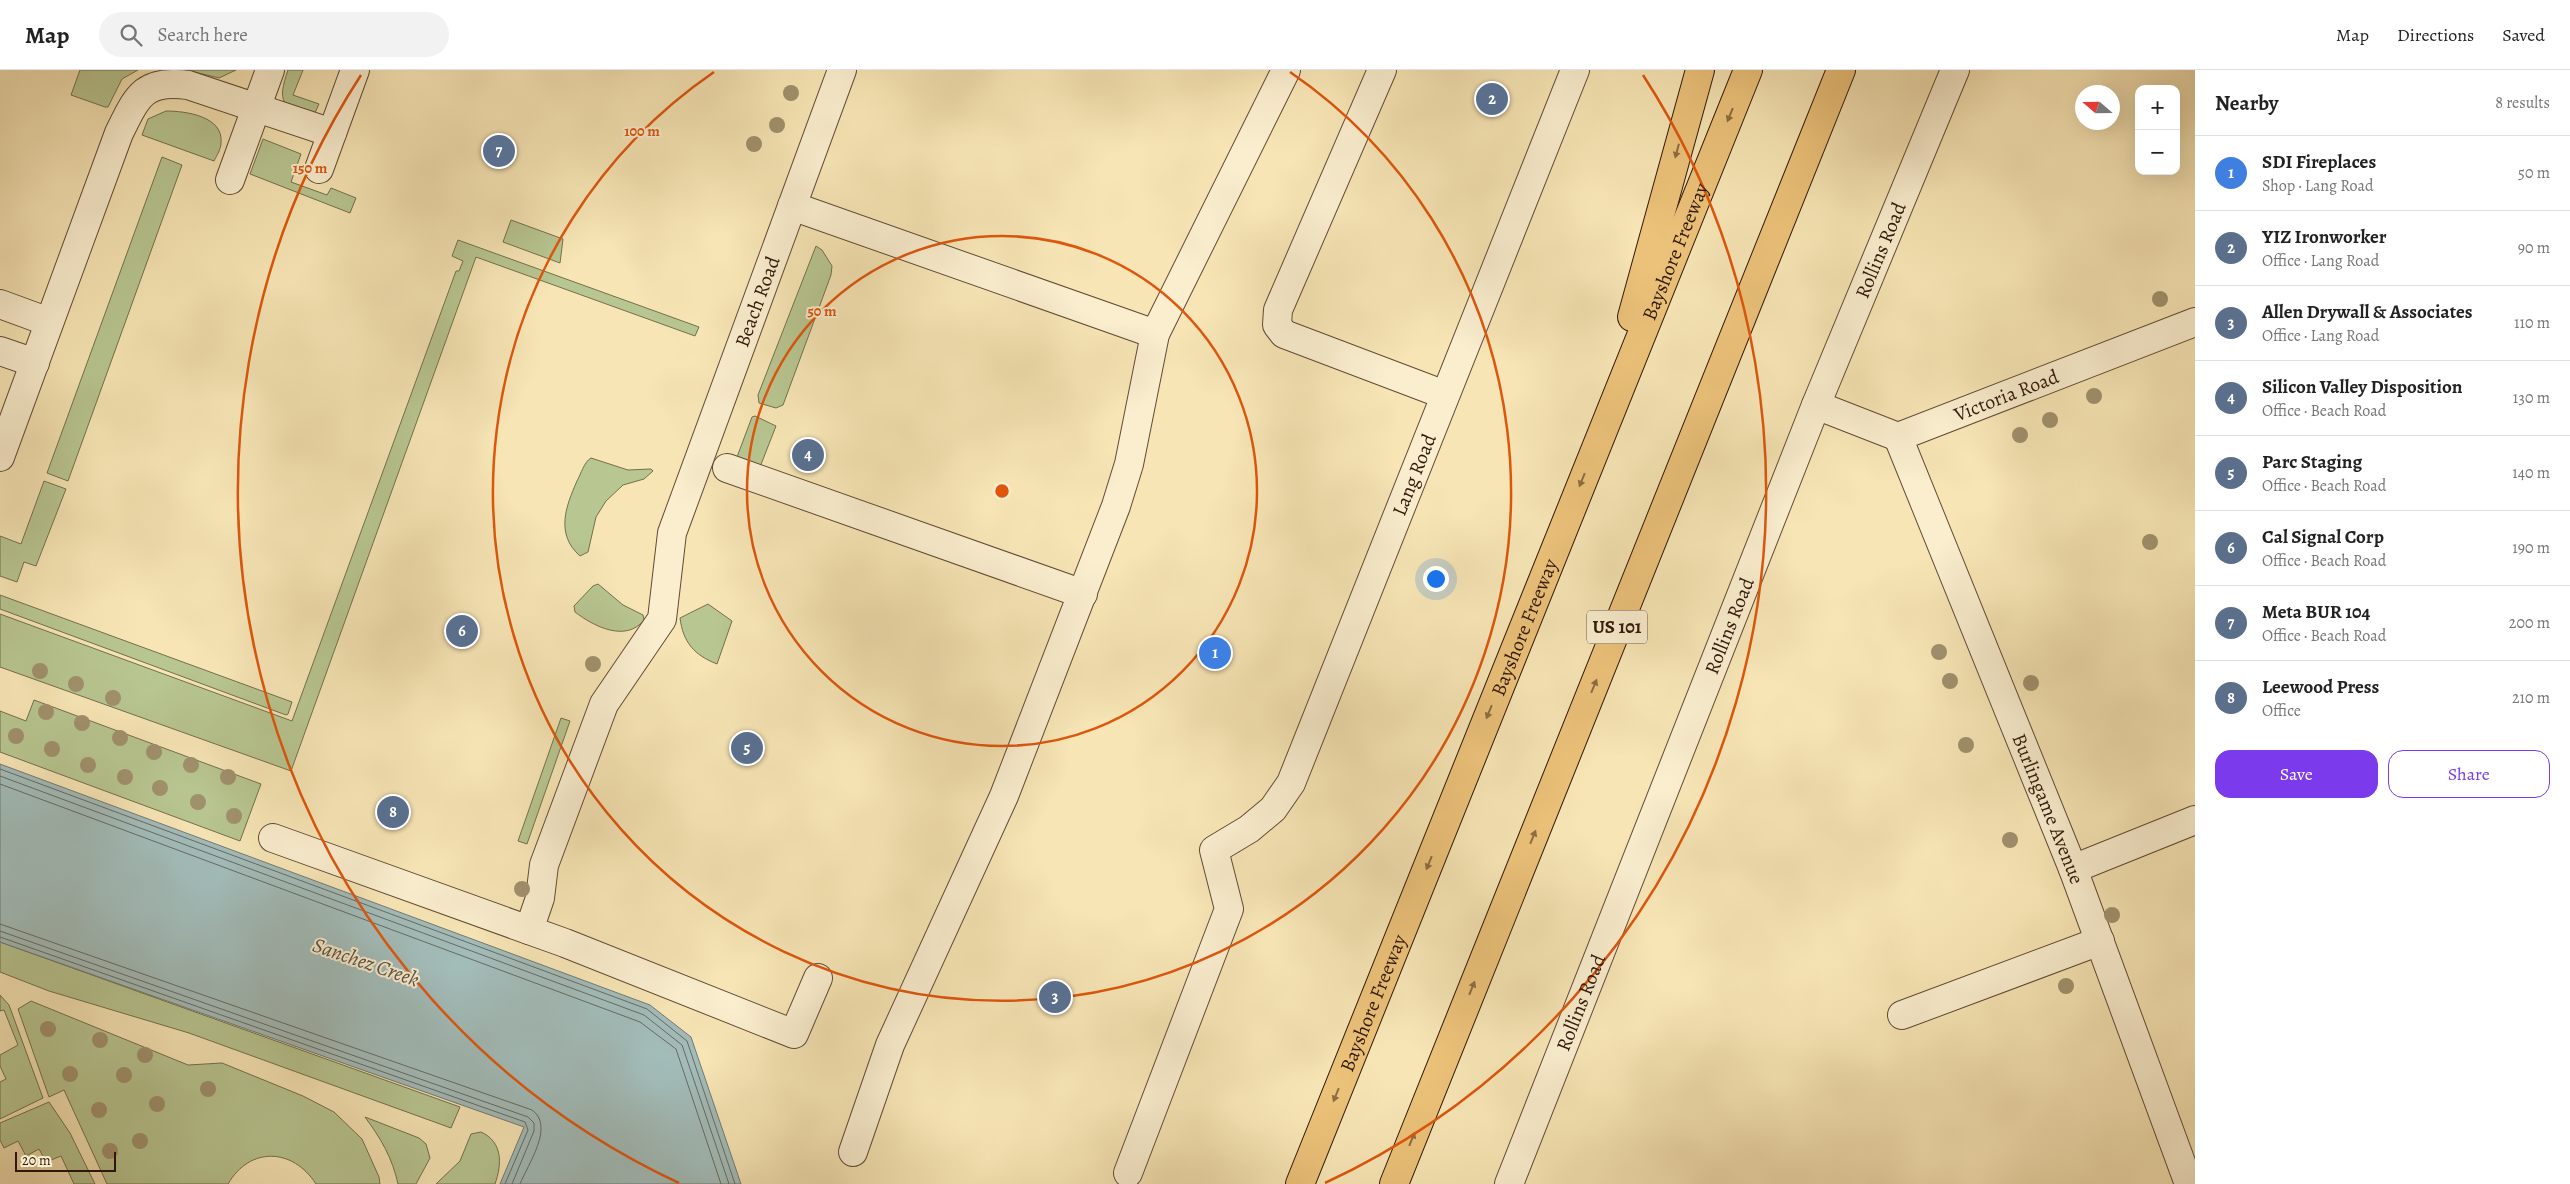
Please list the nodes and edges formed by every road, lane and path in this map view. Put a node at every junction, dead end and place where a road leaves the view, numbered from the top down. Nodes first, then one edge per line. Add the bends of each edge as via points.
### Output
1 (270, 70) edge
2 (355, 70) edge
3 (842, 70) edge
4 (1286, 70) edge
5 (1382, 70) edge
6 (1575, 70) edge
7 (1700, 70) edge
8 (1748, 70) edge
9 (1841, 70) edge
10 (1955, 70) edge
11 (257, 107) junction
12 (332, 133) junction
13 (319, 169) dead end
14 (230, 180) dead end
15 (792, 206) junction
16 (0, 304) edge
17 (49, 322) junction
18 (2195, 322) edge
19 (1155, 334) junction
20 (0, 351) edge
21 (34, 363) junction
22 (1445, 395) junction
23 (1816, 406) junction
24 (1600, 435) junction
25 (1898, 437) junction
26 (0, 458) edge
27 (726, 468) dead end
28 (1083, 594) junction
29 (2195, 820) edge
30 (274, 838) dead end
31 (2073, 869) junction
32 (529, 930) junction
33 (2100, 941) junction
34 (818, 978) dead end
35 (1902, 1015) dead end
36 (853, 1152) dead end
37 (1128, 1173) dead end
38 (1300, 1184) edge
39 (1394, 1184) edge
40 (1510, 1184) edge
41 (2189, 1184) edge

1 - 11 street
2 - 12 street
3 - 15 street, Beach Road
4 - 19 street
5 - 22 street via 1278,310 1277,325 1284,334
6 - 22 street, Lang Road
7 -> 24 highway
8 -> 24 highway, Bayshore Freeway
39 -> 9 highway, US 101
10 - 23 street, Rollins Road
11 - 12 street
11 - 14 street
11 - 17 street via 188,85 166,82 146,90 119,133
12 - 13 street
15 - 19 street
15 - 32 street, Beach Road via 672,533 662,619 604,704 544,865 540,898
16 - 17 street
17 - 21 street
18 - 25 street, Victoria Road
19 - 28 street via 1129,464
20 - 21 street
21 - 26 street
22 - 37 street, Lang Road via 1290,783 1273,809 1249,829 1214,850 1229,909
23 - 25 street
23 - 40 street, Rollins Road
24 -> 38 highway, Bayshore Freeway
25 - 31 street, Burlingame Avenue
27 - 28 street
28 - 36 street via 1004,796 890,1045
29 - 31 street
30 - 32 street
31 - 33 street, Burlingame Avenue
32 - 34 street via 794,1034
33 - 35 street
33 - 41 street, Burlingame Avenue

